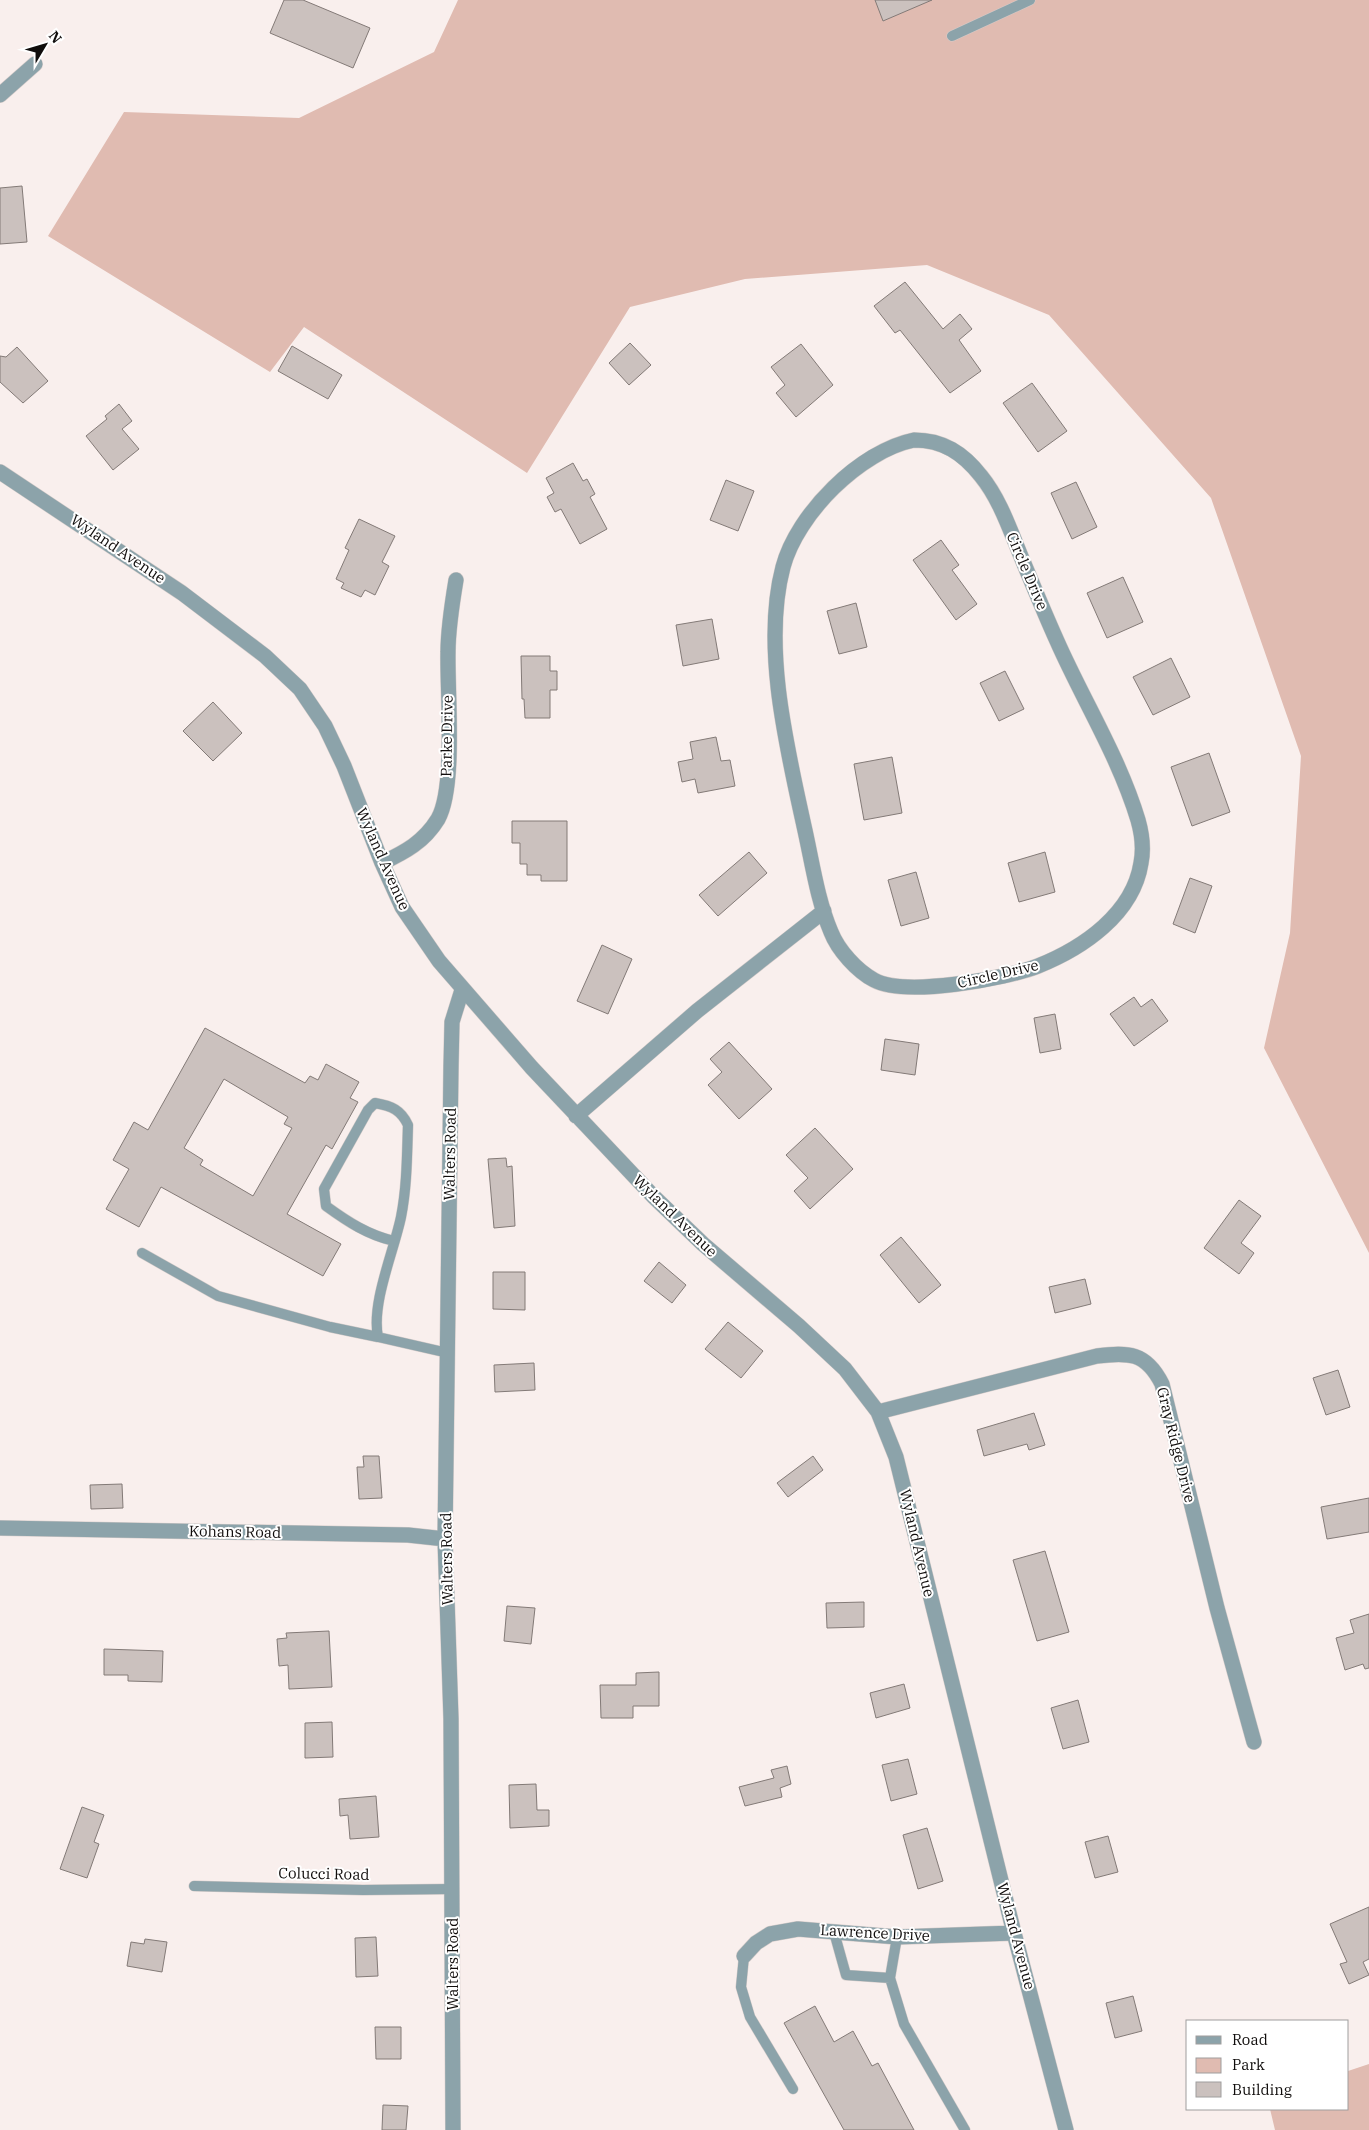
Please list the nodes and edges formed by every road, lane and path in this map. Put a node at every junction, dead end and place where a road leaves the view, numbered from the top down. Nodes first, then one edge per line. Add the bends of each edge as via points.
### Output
1 (1030, 0) edge
2 (952, 36) dead end
3 (34, 64) dead end
4 (0, 95) edge
5 (0, 472) edge
6 (456, 580) dead end
7 (382, 863) junction
8 (824, 911) junction
9 (462, 990) junction
10 (576, 1116) junction
11 (394, 1241) junction
12 (142, 1254) dead end
13 (378, 1337) junction
14 (448, 1353) junction
15 (878, 1412) junction
16 (0, 1528) edge
17 (445, 1539) junction
18 (1254, 1742) dead end
19 (194, 1886) dead end
20 (452, 1889) junction
21 (834, 1932) junction
22 (1014, 1933) junction
23 (897, 1937) junction
24 (744, 1956) joint
25 (890, 1978) junction
26 (793, 2089) dead end
27 (453, 2130) edge
28 (965, 2130) edge
29 (1066, 2130) edge

1 - 2 lane
3 - 4 street
5 - 7 street, Wyland Avenue via 190,599 265,656 300,689 321,719 344,766
6 - 7 street, Parke Drive via 448,628 448,746 444,800 439,818 423,839
7 - 9 street, Wyland Avenue via 402,907
8 - 8 street, Circle Drive via 788,752 780,694 776,632 783,565 793,541 837,486 884,450 906,442 928,440 951,448 970,463 1000,508 1059,645 1128,791 1143,843 1140,868 1132,893 1123,907 1096,933 1073,948 1030,969 940,986 904,987 875,981 838,945
8 - 10 street via 697,1012
9 - 10 street, Wyland Avenue
9 - 14 street, Walters Road via 452,1030
10 - 15 street, Wyland Avenue via 702,1244 833,1357
11 - 11 lane via 401,1216 408,1125 403,1114 376,1104 368,1110 324,1189 326,1206 376,1237
11 - 13 lane via 375,1325
12 - 13 lane via 218,1296
13 - 14 lane
14 - 17 street, Walters Road
15 - 18 street, Gray Ridge Drive via 1097,1356 1120,1353 1141,1358 1162,1384
15 - 22 street, Wyland Avenue via 900,1476
16 - 17 street, Kohans Road via 408,1535
17 - 20 street, Walters Road
19 - 20 lane, Colucci Road
20 - 27 street, Walters Road
21 - 23 street, Lawrence Drive
21 - 24 street, Lawrence Drive via 779,1931 756,1943
21 - 25 lane via 846,1975
22 - 23 street, Lawrence Drive
22 - 29 street, Wyland Avenue
23 - 25 lane
24 - 26 lane via 741,1987 750,2017
25 - 28 lane via 904,2024

